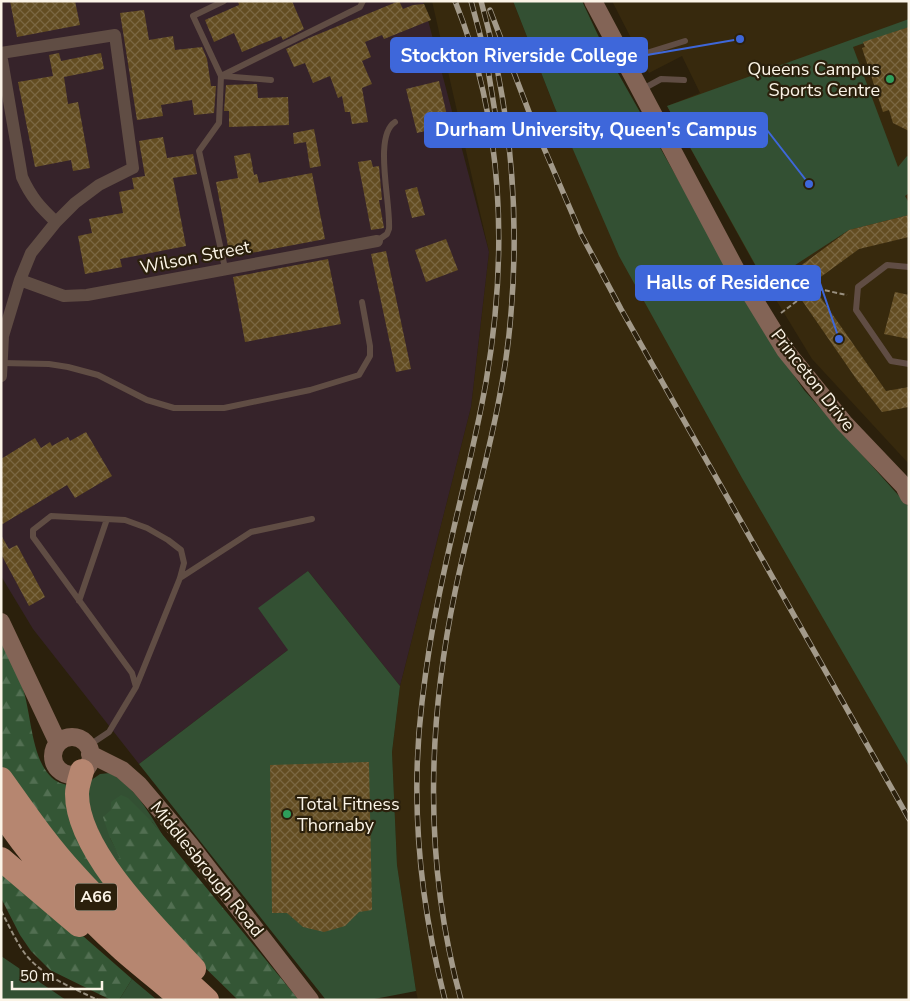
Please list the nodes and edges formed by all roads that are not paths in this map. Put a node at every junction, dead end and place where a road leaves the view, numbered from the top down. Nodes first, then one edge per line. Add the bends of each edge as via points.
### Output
1 (224, 1) edge
2 (363, 1) edge
3 (593, 1) edge
4 (686, 41) dead end
5 (1, 53) edge
6 (625, 63) junction
7 (221, 76) junction
8 (271, 80) dead end
9 (684, 80) dead end
10 (640, 90) junction
11 (395, 122) dead end
12 (56, 222) junction
13 (378, 241) joint
14 (909, 267) edge
15 (225, 268) junction
16 (20, 280) junction
17 (362, 302) dead end
18 (2, 363) edge
19 (909, 364) edge
20 (1, 376) edge
21 (907, 489) edge
22 (106, 519) junction
23 (312, 519) dead end
24 (180, 578) junction
25 (79, 601) junction
26 (1, 622) edge
27 (136, 687) junction
28 (58, 743) junction
29 (87, 757) junction
30 (1, 779) edge
31 (1, 812) edge
32 (1, 859) edge
33 (166, 1000) edge
34 (182, 1000) edge
35 (207, 1000) edge
36 (220, 1000) edge
37 (310, 1000) edge

1 - 7 lane via 193,16
2 - 7 lane via 360,7
3 - 6 street, Princeton Drive
4 - 6 lane
5 - 12 street via 22,177 28,193
5 - 12 street via 115,35 133,168 99,185 74,203
6 - 10 street, Princeton Drive
7 - 8 lane
7 - 15 lane via 219,122 199,151
9 - 10 lane via 661,79
10 - 21 street, Princeton Drive via 736,270 785,350 844,423
11 - 13 lane via 388,129 384,145 389,229
12 - 16 street via 31,253
13 - 15 street, Wilson Street
14 - 19 lane via 887,265 858,287 856,310 891,361
15 - 16 street, Wilson Street via 87,296 64,296
16 - 18 street via 3,336
17 - 18 lane via 370,356 359,375 310,390 224,408 174,408 146,400 98,375 68,367
18 - 20 street
22 - 24 lane via 125,520 147,528 181,550 184,563
22 - 25 lane
22 - 25 lane via 51,516 33,530 33,537
23 - 24 lane via 251,532
24 - 27 lane
25 - 27 lane via 132,673
26 - 28 street, Middlesbrough Road
27 - 29 lane via 109,732
28 - 29 street, Middlesbrough Road via 68,737 79,738
28 - 29 street, Middlesbrough Road via 53,754 56,765 64,773 71,775
29 - 36 highway, A66 via 77,792 79,811 94,846 128,897
29 - 37 street, Middlesbrough Road via 122,770 139,785
30 - 35 highway, A66 via 73,874
31 - 34 highway, A66 via 42,866 84,913
32 - 33 highway

